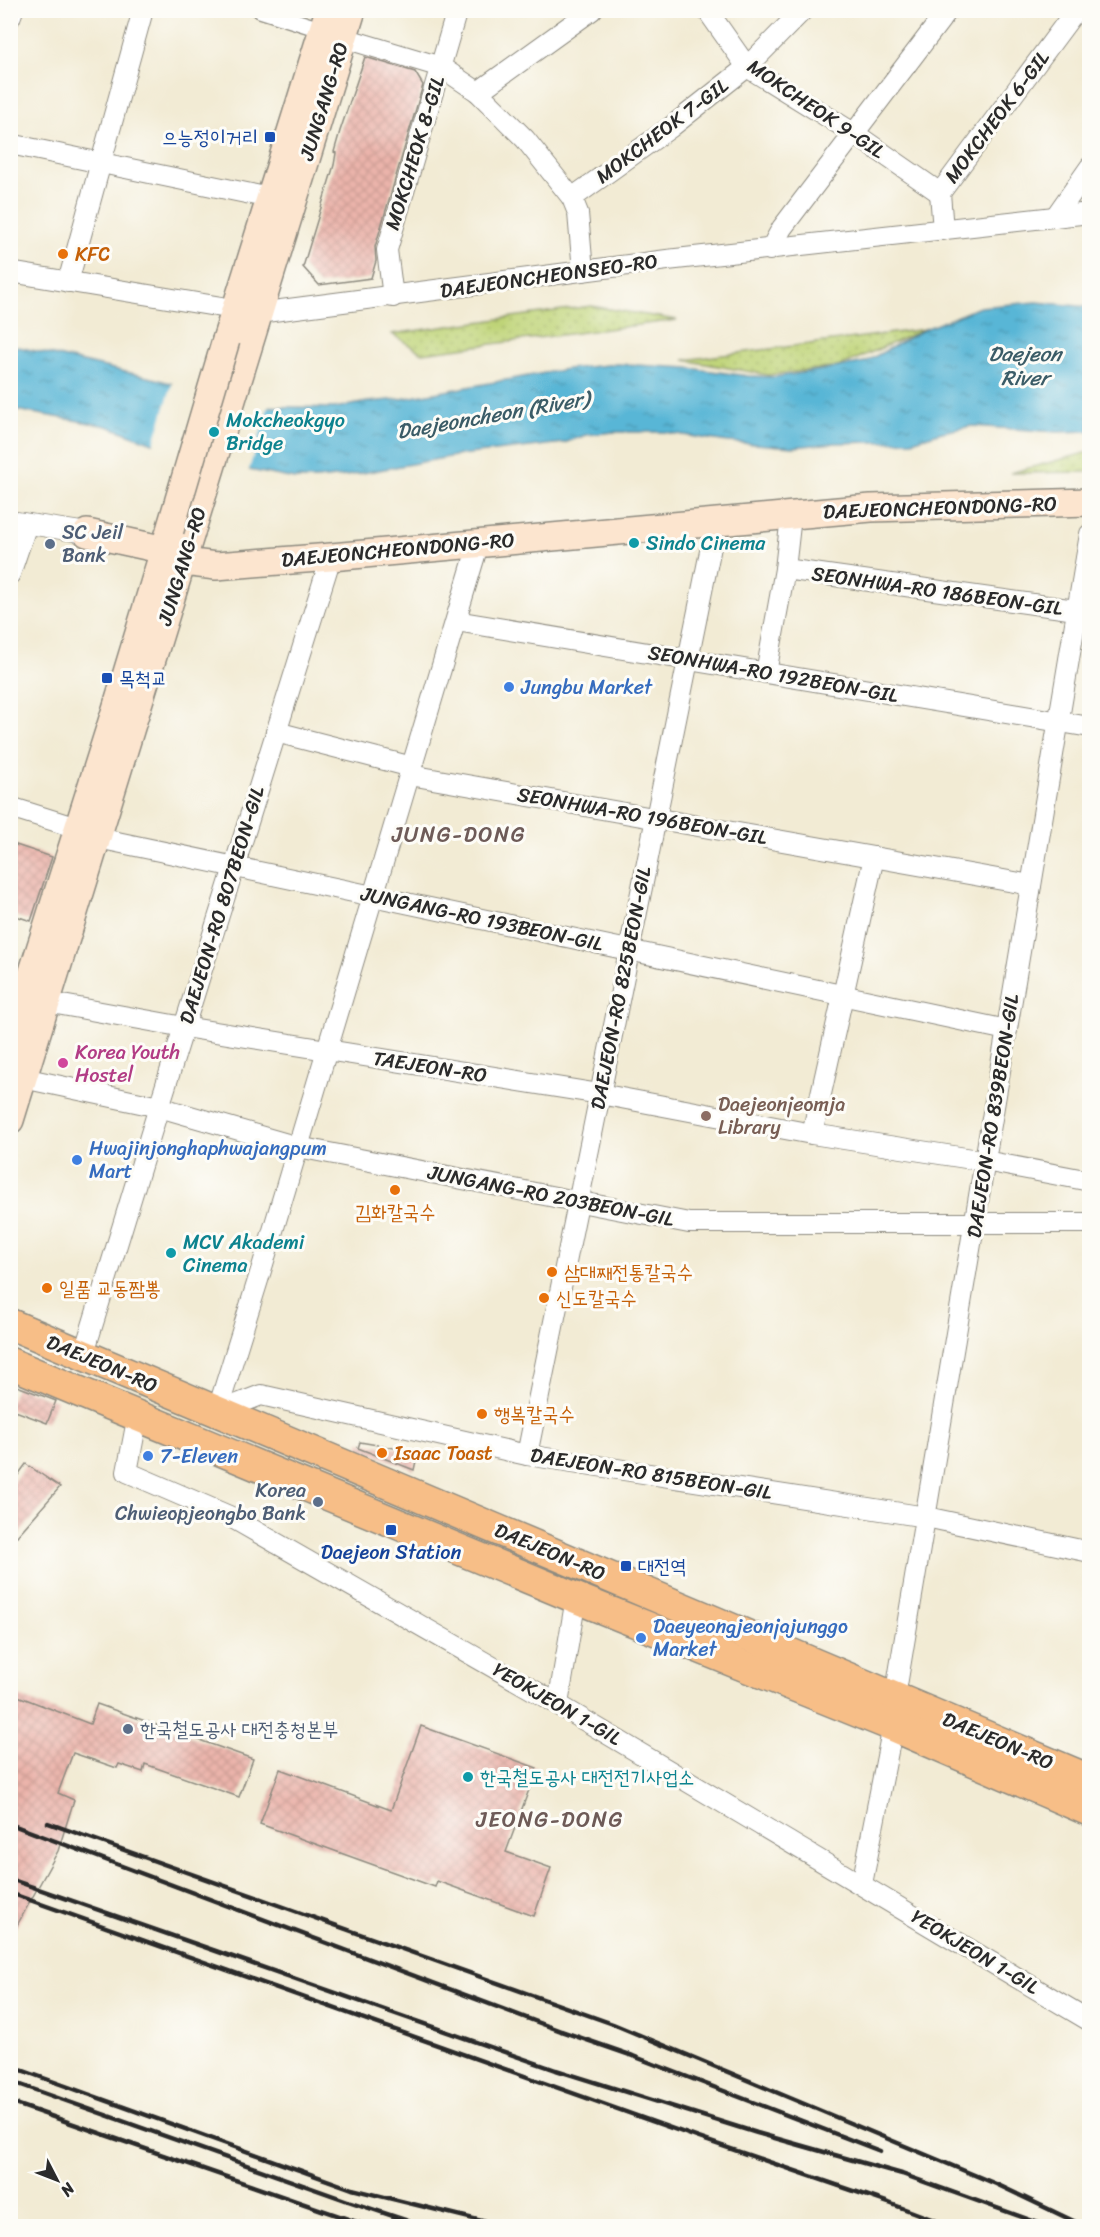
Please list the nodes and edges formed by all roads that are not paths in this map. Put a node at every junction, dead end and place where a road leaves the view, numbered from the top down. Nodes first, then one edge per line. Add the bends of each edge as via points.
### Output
1 (13, 10) edge
2 (143, 10) edge
3 (260, 10) edge
4 (352, 10) edge
5 (457, 10) edge
6 (592, 10) edge
7 (707, 10) edge
8 (803, 10) edge
9 (948, 10) edge
10 (1077, 10) edge
11 (10, 18) edge
12 (332, 26) edge
13 (441, 67) junction
14 (747, 68) junction
15 (478, 92) junction
16 (855, 134) junction
17 (10, 144) edge
18 (101, 163) junction
19 (1089, 167) edge
20 (940, 193) junction
21 (270, 198) junction
22 (572, 198) junction
23 (1089, 213) edge
24 (1055, 217) junction
25 (943, 230) junction
26 (770, 250) junction
27 (583, 271) junction
28 (10, 272) edge
29 (68, 282) junction
30 (393, 297) junction
31 (243, 325) junction
32 (1089, 502) edge
33 (791, 516) junction
34 (716, 522) junction
35 (19, 523) edge
36 (87, 533) joint
37 (1089, 534) edge
38 (480, 542) junction
39 (178, 544) junction
40 (331, 557) junction
41 (785, 568) junction
42 (10, 574) edge
43 (1083, 612) edge
44 (456, 621) junction
45 (688, 660) junction
46 (766, 673) junction
47 (1058, 722) junction
48 (1089, 728) edge
49 (276, 732) junction
50 (411, 771) junction
51 (10, 807) edge
52 (656, 818) junction
53 (88, 833) junction
54 (874, 857) junction
55 (234, 866) junction
56 (1031, 885) junction
57 (374, 896) junction
58 (629, 950) junction
59 (843, 996) junction
60 (27, 1001) edge
61 (184, 1027) junction
62 (1007, 1030) junction
63 (10, 1044) edge
64 (327, 1051) junction
65 (23, 1078) junction
66 (600, 1094) junction
67 (159, 1107) junction
68 (10, 1120) edge
69 (812, 1134) junction
70 (298, 1147) junction
71 (985, 1161) junction
72 (1089, 1181) edge
73 (578, 1201) junction
74 (1089, 1223) edge
75 (975, 1224) junction
76 (10, 1324) edge
77 (83, 1356) junction
78 (10, 1363) edge
79 (10, 1371) edge
80 (68, 1387) junction
81 (217, 1412) junction
82 (138, 1415) junction
83 (527, 1455) junction
84 (926, 1517) junction
85 (1089, 1552) edge
86 (576, 1598) junction
87 (895, 1697) junction
88 (558, 1704) junction
89 (893, 1726) junction
90 (1089, 1780) edge
91 (1089, 1811) edge
92 (862, 1884) junction
93 (1089, 2021) edge

1 - 11 street
2 - 18 street
3 - 12 street
4 - 12 main road, JUNGANG-RO
5 - 13 street, MOKCHEOK 8-GIL
6 - 15 street
7 - 14 street, MOKCHEOK 9-GIL
8 - 14 street, MOKCHEOK 7-GIL
9 - 16 street
10 - 20 street, MOKCHEOK 6-GIL
12 - 13 street
12 - 21 main road, JUNGANG-RO
12 - 31 main road, JUNGANG-RO
13 - 15 street
13 - 30 street, MOKCHEOK 8-GIL via 387,250
14 - 16 street, MOKCHEOK 9-GIL
14 - 22 street, MOKCHEOK 7-GIL
15 - 22 street via 525,139
16 - 20 street, MOKCHEOK 9-GIL
16 - 26 street via 782,228
17 - 18 street
18 - 21 street
18 - 29 street
19 - 24 street
20 - 25 street, MOKCHEOK 6-GIL
21 - 31 main road, JUNGANG-RO
22 - 27 street via 578,213
23 - 24 street, DAEJEONCHEONSEO-RO
24 - 25 street, DAEJEONCHEONSEO-RO
25 - 26 street, DAEJEONCHEONSEO-RO
26 - 27 street, DAEJEONCHEONSEO-RO
27 - 30 street, DAEJEONCHEONSEO-RO
28 - 29 street, DAEJEONCHEONSEO-RO
29 - 31 street, DAEJEONCHEONSEO-RO
30 - 31 street, DAEJEONCHEONSEO-RO
31 - 39 main road, JUNGANG-RO, bridge
32 - 33 main road, DAEJEONCHEONDONG-RO via 871,508
33 - 34 main road, DAEJEONCHEONDONG-RO
33 - 41 street
34 - 38 main road, DAEJEONCHEONDONG-RO
34 - 45 street, DAEJEON-RO 825BEON-GIL
35 - 36 street, DAEJEONCHEONDONG-RO
35 - 42 street
36 - 39 main road, DAEJEONCHEONDONG-RO
37 - 43 street, DAEJEON-RO 839BEON-GIL
38 - 40 main road, DAEJEONCHEONDONG-RO
38 - 44 street
39 - 40 main road, DAEJEONCHEONDONG-RO via 216,566
39 - 53 main road, JUNGANG-RO
40 - 49 street, DAEJEON-RO 807BEON-GIL
41 - 43 street, SEONHWA-RO 186BEON-GIL
41 - 46 street
43 - 47 street, DAEJEON-RO 839BEON-GIL
44 - 45 street, SEONHWA-RO 192BEON-GIL
44 - 50 street
45 - 46 street, SEONHWA-RO 192BEON-GIL
45 - 52 street, DAEJEON-RO 825BEON-GIL
46 - 47 street, SEONHWA-RO 192BEON-GIL
47 - 48 street, SEONHWA-RO 192BEON-GIL
47 - 56 street, DAEJEON-RO 839BEON-GIL
49 - 50 street, SEONHWA-RO 196BEON-GIL
49 - 55 street, DAEJEON-RO 807BEON-GIL
50 - 52 street, SEONHWA-RO 196BEON-GIL
50 - 57 street
51 - 53 street, JUNGANG-RO 193BEON-GIL
52 - 54 street, SEONHWA-RO 196BEON-GIL
52 - 58 street, DAEJEON-RO 825BEON-GIL
53 - 55 street, JUNGANG-RO 193BEON-GIL
53 - 60 main road, JUNGANG-RO
54 - 56 street, SEONHWA-RO 196BEON-GIL
54 - 59 street
55 - 57 street, JUNGANG-RO 193BEON-GIL
55 - 61 street, DAEJEON-RO 807BEON-GIL
56 - 62 street, DAEJEON-RO 839BEON-GIL
57 - 58 street, JUNGANG-RO 193BEON-GIL
57 - 64 street
58 - 59 street, JUNGANG-RO 193BEON-GIL
58 - 66 street, DAEJEON-RO 825BEON-GIL
59 - 62 street, JUNGANG-RO 193BEON-GIL
59 - 69 street
60 - 61 street, TAEJEON-RO
60 - 63 main road, JUNGANG-RO
60 - 65 main road, JUNGANG-RO
61 - 64 street, TAEJEON-RO
61 - 67 street, DAEJEON-RO 807BEON-GIL
62 - 71 street, DAEJEON-RO 839BEON-GIL
64 - 66 street, TAEJEON-RO
64 - 70 street
65 - 67 street, JUNGANG-RO 203BEON-GIL
65 - 68 main road, JUNGANG-RO
66 - 69 street, TAEJEON-RO
66 - 73 street, DAEJEON-RO 825BEON-GIL
67 - 70 street, JUNGANG-RO 203BEON-GIL
67 - 77 street, DAEJEON-RO 807BEON-GIL
69 - 71 street, TAEJEON-RO
70 - 73 street, JUNGANG-RO 203BEON-GIL
70 - 81 street
71 - 72 street, TAEJEON-RO
71 - 75 street, DAEJEON-RO 839BEON-GIL
73 - 75 street, JUNGANG-RO 203BEON-GIL via 689,1223
73 - 83 street, DAEJEON-RO 825BEON-GIL
74 - 75 street, JUNGANG-RO 203BEON-GIL
75 - 84 street, DAEJEON-RO 839BEON-GIL
76 - 77 main road, DAEJEON-RO
77 - 81 main road, DAEJEON-RO
78 - 80 main road, DAEJEON-RO
79 - 80 main road
80 - 82 main road, DAEJEON-RO
81 - 83 street, DAEJEON-RO 815BEON-GIL via 261,1395
81 - 87 main road, DAEJEON-RO
82 - 86 main road, DAEJEON-RO
82 - 88 street, YEOKJEON 1-GIL via 127,1472 229,1516
83 - 84 street, DAEJEON-RO 815BEON-GIL
84 - 85 street, DAEJEON-RO 815BEON-GIL
84 - 87 street, DAEJEON-RO 839BEON-GIL
86 - 88 street
86 - 89 main road, DAEJEON-RO
87 - 90 main road, DAEJEON-RO
88 - 92 street, YEOKJEON 1-GIL
89 - 91 main road, DAEJEON-RO
89 - 92 street
92 - 93 street, YEOKJEON 1-GIL

